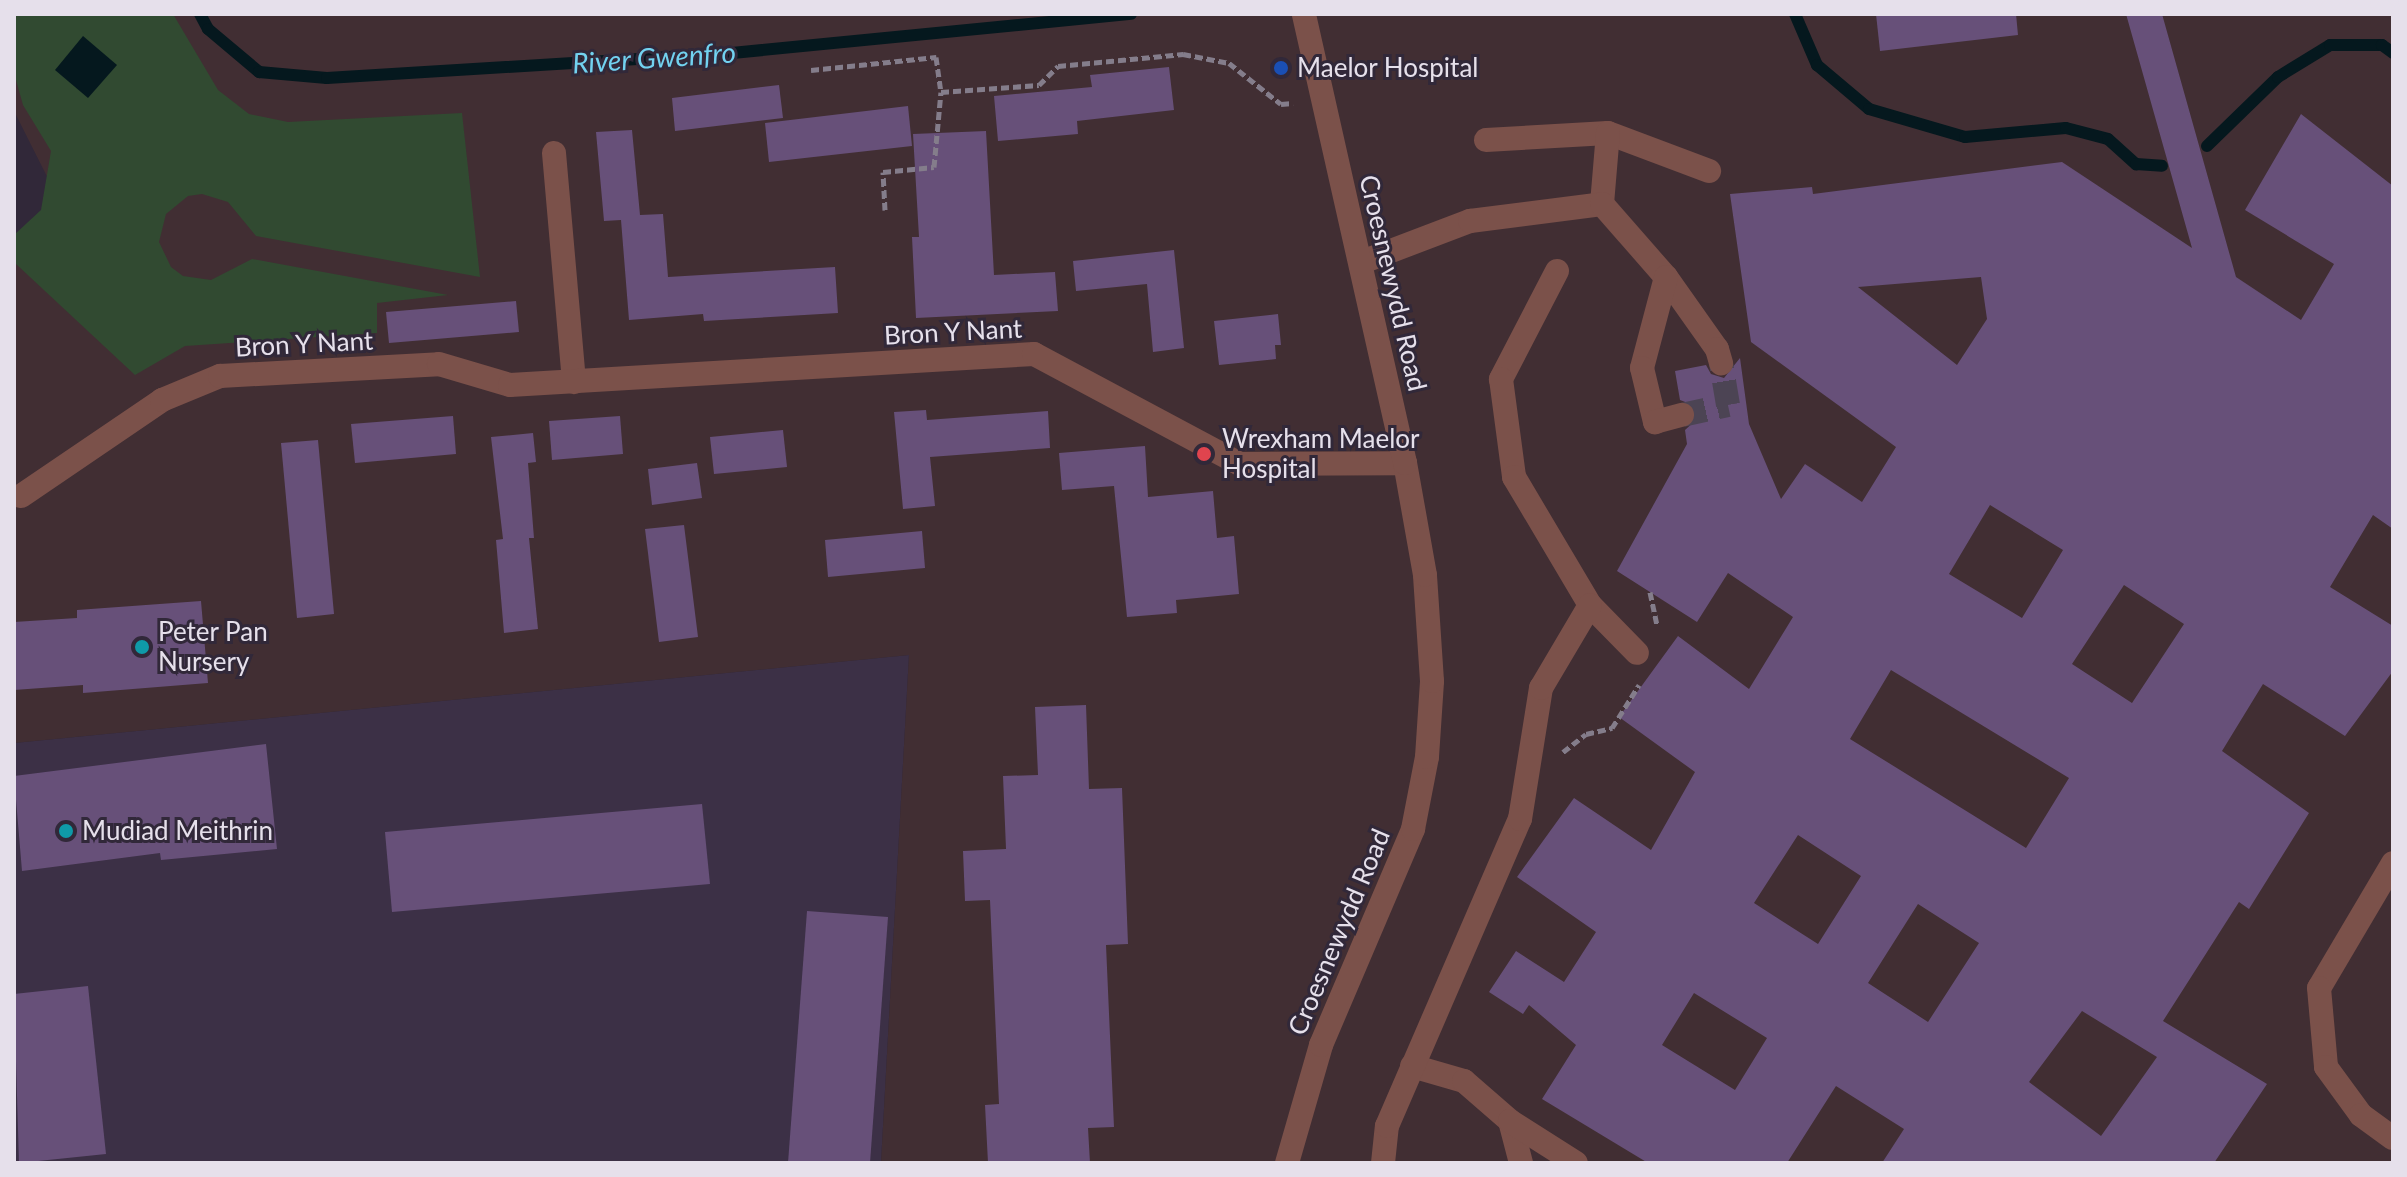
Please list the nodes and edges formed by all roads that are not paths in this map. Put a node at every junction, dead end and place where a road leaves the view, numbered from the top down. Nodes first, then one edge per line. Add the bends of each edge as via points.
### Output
1 (1304, 14) edge
2 (1608, 133) junction
3 (1486, 140) dead end
4 (554, 153) dead end
5 (1709, 171) dead end
6 (1602, 204) junction
7 (1362, 262) junction
8 (1557, 271) dead end
9 (1666, 277) junction
10 (1721, 363) tunnel mouth
11 (574, 382) junction
12 (1682, 415) tunnel mouth
13 (1405, 463) junction
14 (21, 496) dead end
15 (1590, 605) junction
16 (1641, 664) road end
17 (2393, 863) edge
18 (1412, 1066) junction
19 (1510, 1121) junction
20 (2393, 1138) edge
21 (1287, 1163) edge
22 (1383, 1163) edge
23 (1521, 1163) edge
24 (1576, 1163) edge

1 - 7 street, Croesnewydd Road
2 - 3 street
2 - 5 street
2 - 6 street
4 - 11 street
6 - 7 street via 1470,221
6 - 9 street
7 - 13 street, Croesnewydd Road
8 - 15 street via 1501,379 1514,477
9 - 10 street via 1717,349
9 - 12 street via 1642,368 1655,422
11 - 13 street, Bron Y Nant via 1034,354 1240,464
11 - 14 street, Bron Y Nant via 510,385 439,364 220,376 162,400
13 - 21 street, Croesnewydd Road via 1425,575 1432,681 1427,757 1413,829 1321,1045
15 - 16 street
15 - 18 street via 1541,688 1520,819
17 - 20 street via 2319,988 2326,1067 2361,1115
18 - 19 street via 1464,1081
18 - 22 street via 1387,1126
19 - 23 street
19 - 24 street

